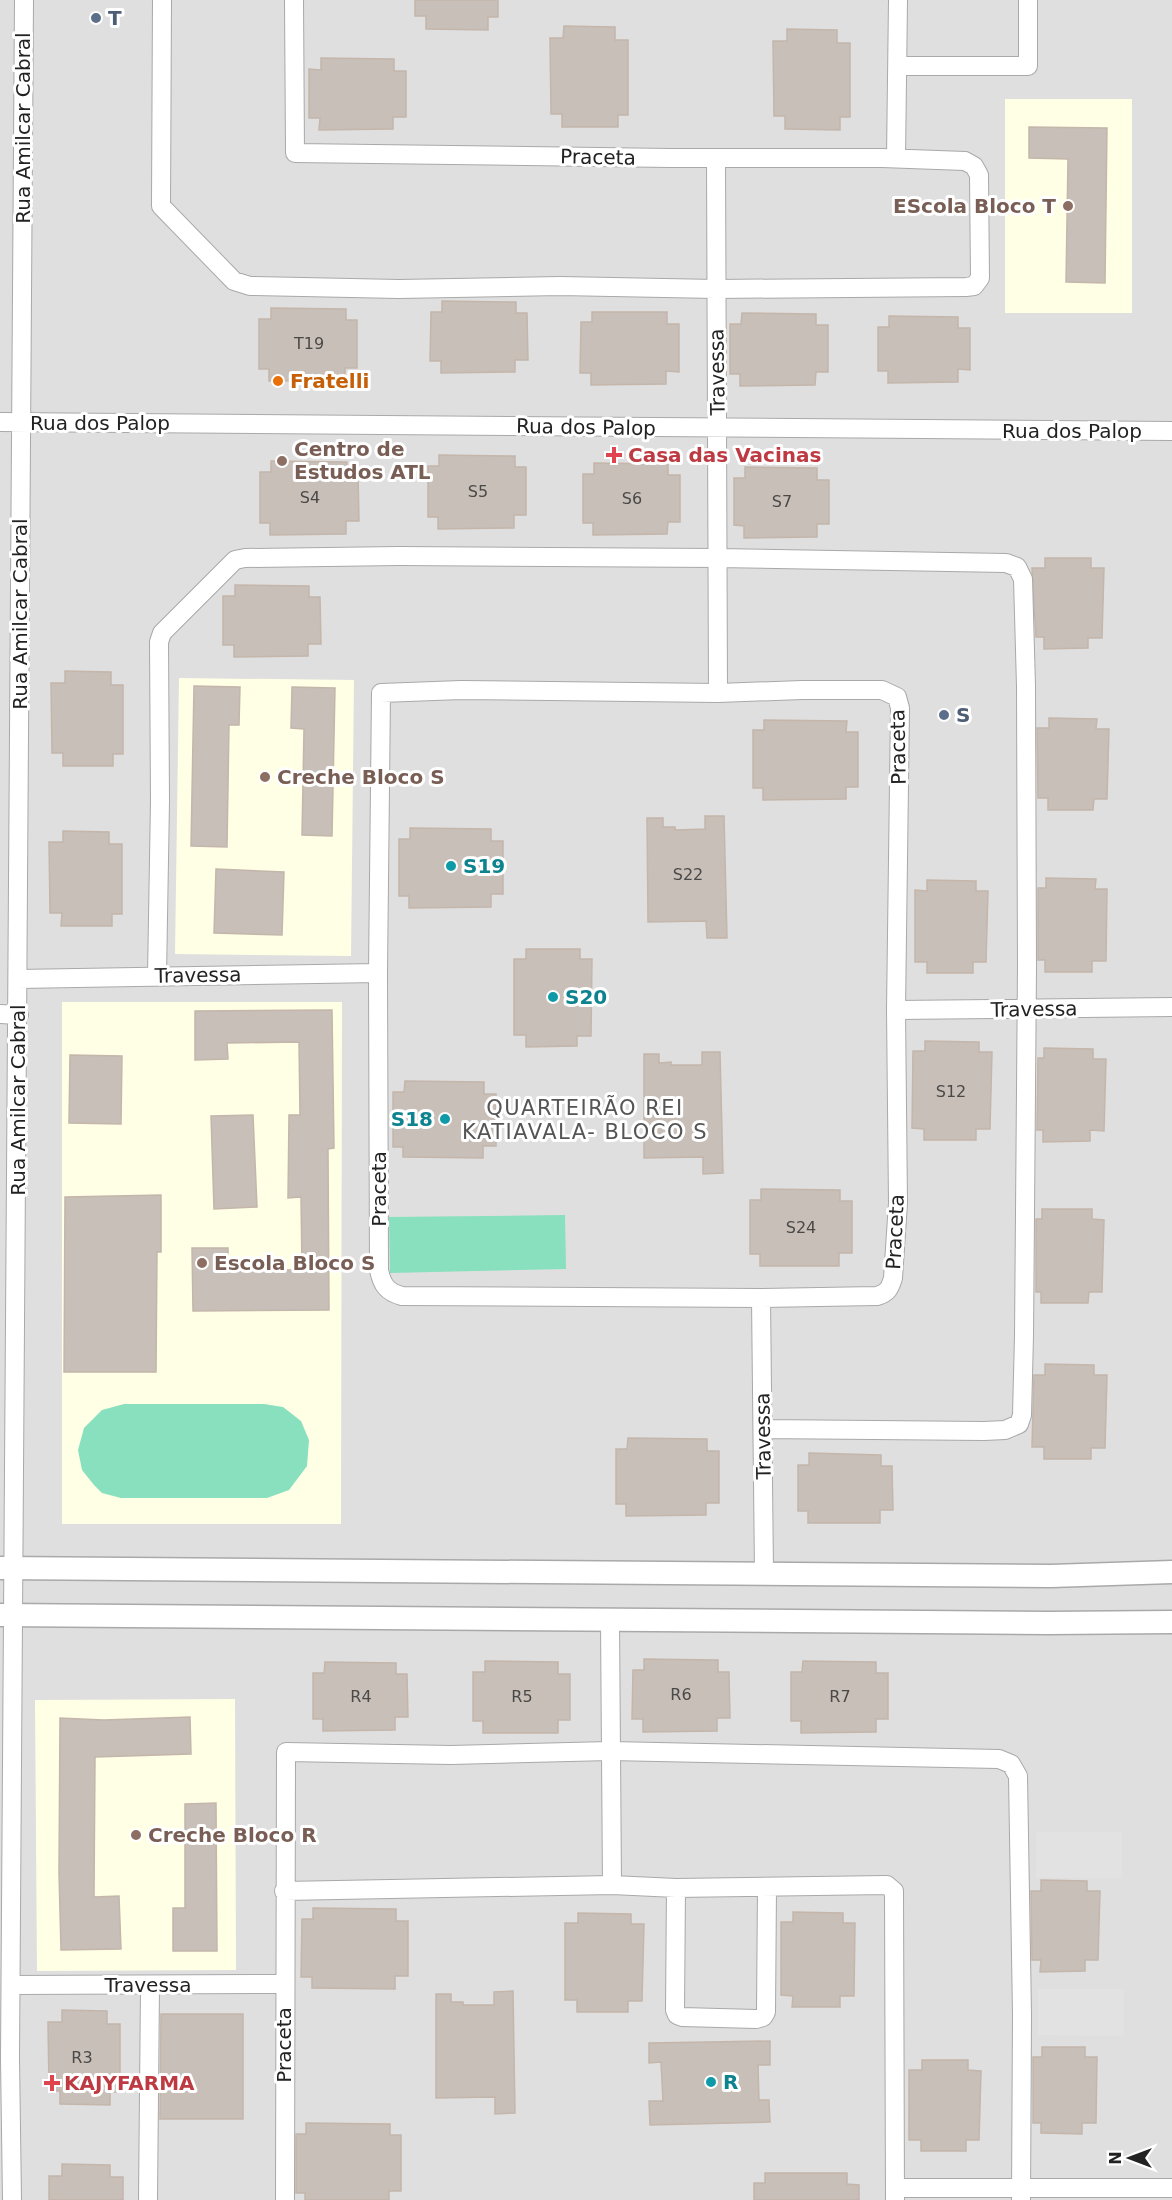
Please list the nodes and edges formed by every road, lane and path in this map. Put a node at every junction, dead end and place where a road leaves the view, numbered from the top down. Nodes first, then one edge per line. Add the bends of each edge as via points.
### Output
1 (24, 0) edge
2 (162, 0) edge
3 (294, 0) edge
4 (898, 0) edge
5 (1028, 0) edge
6 (898, 66) junction
7 (896, 158) junction
8 (716, 159) junction
9 (716, 289) junction
10 (0, 422) edge
11 (21, 422) junction
12 (718, 428) junction
13 (1172, 431) edge
14 (717, 558) junction
15 (718, 693) junction
16 (378, 973) junction
17 (157, 976) junction
18 (18, 979) junction
19 (1172, 1007) edge
20 (1028, 1009) junction
21 (896, 1010) junction
22 (0, 1014) edge
23 (19, 1015) junction
24 (761, 1298) junction
25 (763, 1429) junction
26 (7, 1568) edge
27 (1172, 1572) edge
28 (764, 1574) junction
29 (7, 1615) edge
30 (610, 1620) junction
31 (1172, 1622) edge
32 (610, 1751) junction
33 (612, 1885) junction
34 (676, 1888) junction
35 (767, 1888) junction
36 (284, 1891) junction
37 (284, 1984) junction
38 (12, 1985) junction
39 (150, 1986) junction
40 (5, 2058) edge
41 (1172, 2188) edge
42 (895, 2194) edge
43 (1022, 2194) edge
44 (12, 2200) edge
45 (148, 2200) edge
46 (285, 2200) edge

1 - 11 street, Rua Amilcar Cabral
2 - 9 street via 161,206 234,281 250,286 387,289
3 - 8 street, Praceta via 295,153
4 - 6 street
5 - 6 street via 1028,66
6 - 7 street
7 - 8 street, Praceta
7 - 9 street, Praceta via 964,161 974,166 979,175 980,278 974,286
8 - 9 street, Travessa
9 - 12 street, Travessa
10 - 11 street, Rua dos Palop
11 - 12 street, Rua dos Palop
11 - 18 street, Rua Amilcar Cabral
12 - 13 street, Rua dos Palop
12 - 14 street, Travessa
14 - 15 street, Travessa
14 - 17 street via 399,556 235,560 162,633 159,642
14 - 20 street via 1006,563 1017,567 1023,579 1026,686
15 - 16 street, Praceta via 381,693
15 - 21 street, Praceta via 882,690 897,697 900,708
16 - 17 street, Travessa
16 - 24 street, Praceta via 379,1270 385,1288 402,1296
17 - 18 street, Travessa
18 - 23 street, Rua Amilcar Cabral
19 - 20 street, Travessa
20 - 21 street, Travessa
20 - 25 street via 1024,1336 1019,1424 1005,1430 984,1431
21 - 24 street, Praceta via 898,1203 890,1288 877,1296
22 - 23 street
23 - 26 street, Rua Amilcar Cabral
24 - 25 street, Travessa
25 - 28 street, Travessa
26 - 28 street
26 - 29 street, Rua Amilcar Cabral
27 - 28 street via 1051,1576
29 - 30 street
29 - 38 street, Rua Amilcar Cabral
30 - 31 street
30 - 32 street
32 - 33 street
32 - 36 street, Praceta via 451,1755 286,1752
32 - 43 street via 999,1759 1011,1764 1018,1776
33 - 34 street
33 - 36 street
34 - 35 street
34 - 35 street via 677,2015 756,2019 766,2012
35 - 42 street via 887,1885 894,1891
36 - 37 street, Praceta
37 - 39 street, Travessa
37 - 46 street, Praceta
38 - 39 street, Travessa
38 - 40 street, Rua Amilcar Cabral
39 - 45 street
40 - 44 street, Rua Amilcar Cabral
41 - 43 street
42 - 43 street

